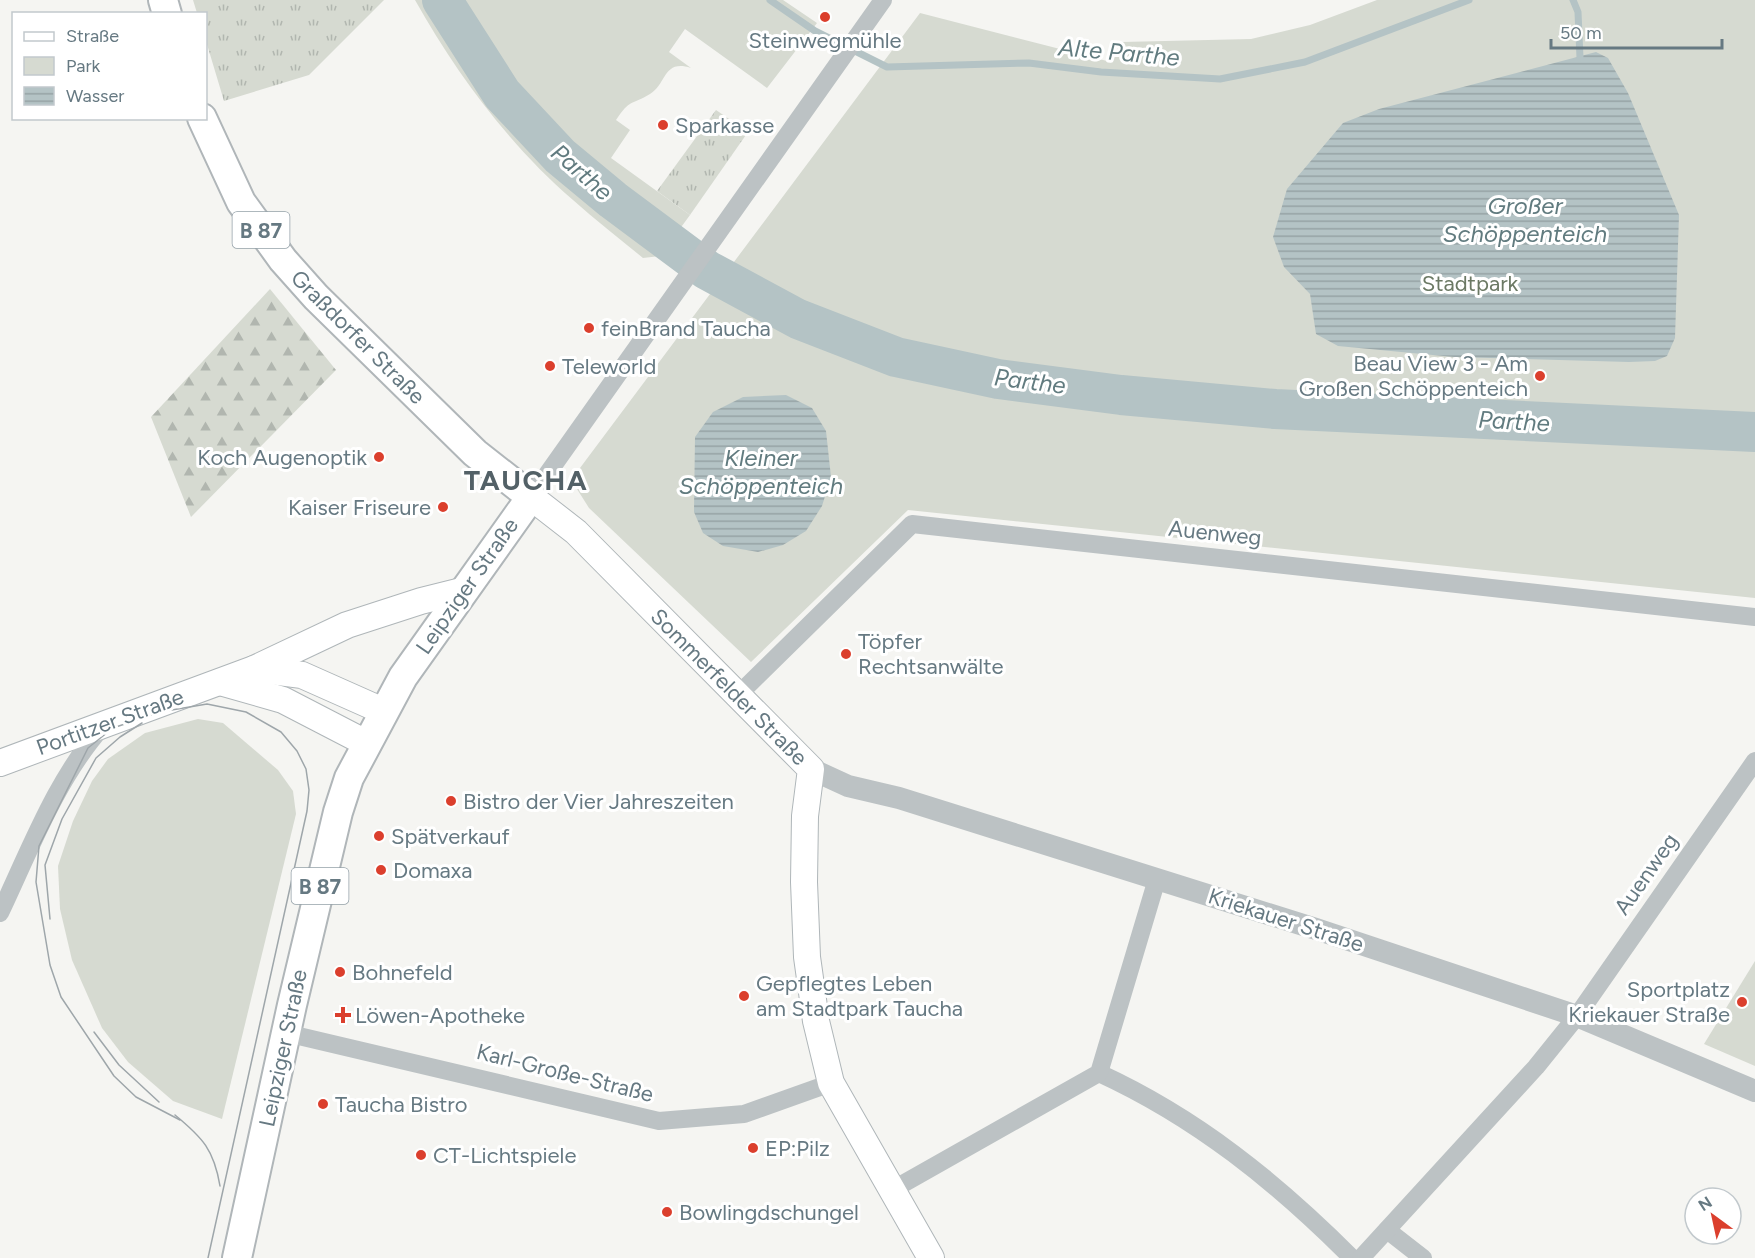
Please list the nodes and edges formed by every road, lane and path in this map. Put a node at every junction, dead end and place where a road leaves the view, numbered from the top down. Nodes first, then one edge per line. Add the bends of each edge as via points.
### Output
1 (883, 0) edge
2 (203, 120) edge
3 (531, 497) junction
4 (465, 590) junction
5 (1755, 617) edge
6 (254, 669) junction
7 (220, 682) junction
8 (738, 695) junction
9 (383, 711) junction
10 (106, 723) junction
11 (366, 743) junction
12 (1755, 760) edge
13 (0, 763) edge
14 (811, 769) junction
15 (1157, 879) junction
16 (0, 913) edge
17 (1577, 1016) junction
18 (286, 1033) junction
19 (1099, 1073) junction
20 (831, 1083) junction
21 (1755, 1091) edge
22 (892, 1190) junction
23 (1387, 1230) junction
24 (237, 1258) edge
25 (931, 1258) edge
26 (1352, 1258) edge
27 (1360, 1258) edge
28 (1423, 1258) edge

1 - 3 street, Leipziger Straße
2 - 3 main road, Graßdorfer Straße / B 87 via 241,202 283,260 475,453
3 - 4 main road, Leipziger Straße / B 87
3 - 8 main road, Sommerfelder Straße via 568,524
4 - 6 main road, Portitzer Straße via 347,625
4 - 9 main road, Leipziger Straße / B 87
5 - 8 street, Auenweg via 912,524
6 - 7 main road, Portitzer Straße
6 - 9 main road, Portitzer Straße via 302,675
7 - 10 main road, Portitzer Straße
7 - 11 main road via 283,700
8 - 14 main road, Sommerfelder Straße
9 - 11 main road, Leipziger Straße / B 87
10 - 13 main road, Portitzer Straße
10 - 16 street via 85,746 52,805
11 - 18 main road, Leipziger Straße / B 87 via 338,812
12 - 17 street, Auenweg
14 - 15 street, Kriekauer Straße via 848,786 899,798
14 - 20 main road, Sommerfelder Straße via 805,816 807,957 816,1021
15 - 17 street, Kriekauer Straße
15 - 19 street
17 - 21 street, Kriekauer Straße
17 - 23 street, Auenweg via 1536,1067
18 - 20 street, Karl-Große-Straße via 659,1121 744,1114
18 - 24 main road, Leipziger Straße / B 87
19 - 22 street
19 - 26 street via 1158,1102 1216,1138 1273,1182
20 - 22 main road, Sommerfelder Straße
22 - 25 main road, Sommerfelder Straße
23 - 27 street, Auenweg
23 - 28 street

